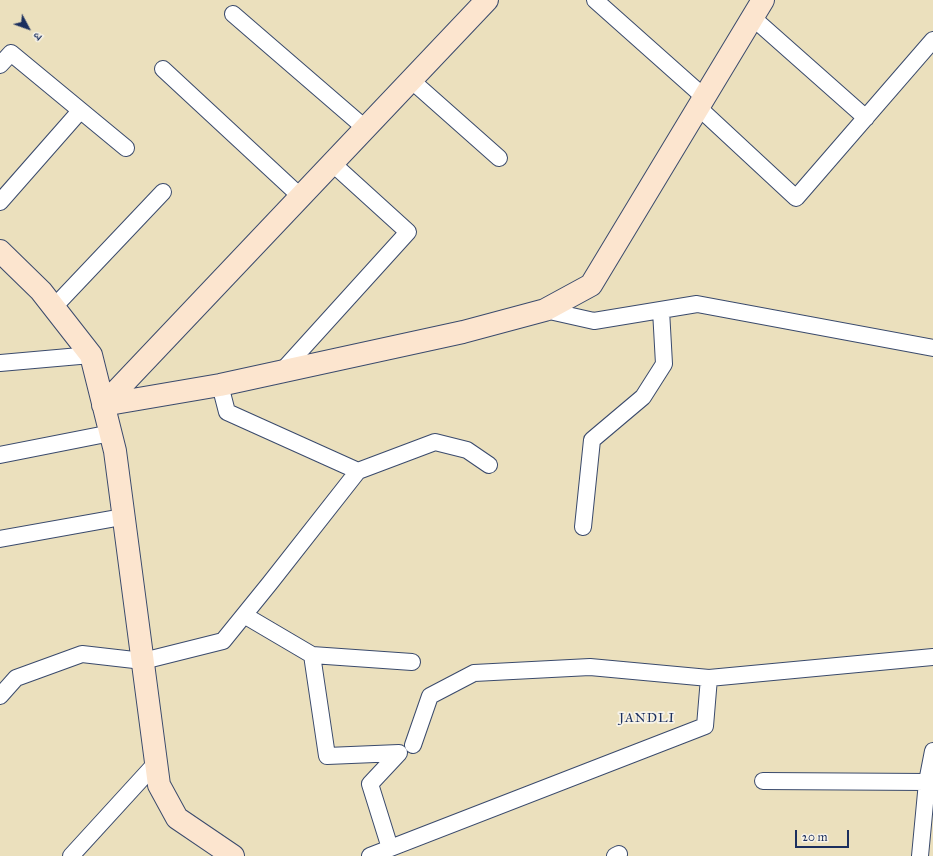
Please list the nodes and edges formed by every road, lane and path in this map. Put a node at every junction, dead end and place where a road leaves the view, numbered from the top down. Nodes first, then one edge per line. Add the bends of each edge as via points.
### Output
1 (488, 0) edge
2 (594, 0) edge
3 (758, 8) edge
4 (233, 14) dead end
5 (933, 40) edge
6 (0, 65) edge
7 (163, 69) dead end
8 (411, 80) junction
9 (701, 102) junction
10 (80, 111) junction
11 (866, 118) junction
12 (365, 128) junction
13 (126, 148) dead end
14 (499, 158) dead end
15 (332, 163) junction
16 (163, 192) dead end
17 (301, 197) junction
18 (0, 202) edge
19 (0, 251) edge
20 (54, 308) junction
21 (545, 310) junction
22 (661, 310) junction
23 (933, 348) edge
24 (91, 355) junction
25 (0, 363) edge
26 (282, 371) junction
27 (220, 385) junction
28 (103, 405) junction
29 (111, 433) junction
30 (0, 455) edge
31 (489, 465) dead end
32 (358, 471) junction
33 (111, 519) dead end
34 (583, 527) dead end
35 (0, 539) edge
36 (244, 615) junction
37 (312, 655) junction
38 (933, 657) edge
39 (143, 661) junction
40 (412, 662) dead end
41 (709, 678) junction
42 (0, 696) edge
43 (413, 745) dead end
44 (933, 751) edge
45 (156, 763) junction
46 (763, 781) dead end
47 (927, 782) junction
48 (390, 848) junction
49 (71, 856) edge
50 (233, 856) edge
51 (370, 856) edge
52 (920, 856) edge

1 - 8 street
2 - 9 street
3 - 9 street
3 - 11 street
4 - 12 street
5 - 11 street
6 - 10 street via 11,53
7 - 17 street
8 - 12 street
8 - 14 street
9 - 11 street via 796,198
9 - 21 street via 591,285
10 - 13 street
10 - 18 street
12 - 15 street
15 - 17 street
15 - 26 street via 408,232
16 - 20 street
17 - 28 street
19 - 20 street via 41,291
20 - 24 street
21 - 22 street via 594,321
21 - 26 street via 463,332
22 - 23 street via 697,304
22 - 34 street via 664,364 643,397 592,440
24 - 25 street
24 - 28 street
26 - 27 street
27 - 28 street
27 - 32 street via 227,412
28 - 29 street
29 - 30 street
29 - 39 street
31 - 32 street via 467,450 435,442
32 - 36 street
33 - 35 street
36 - 37 street
36 - 39 street via 223,641
37 - 40 street
37 - 48 street via 327,756 399,753 370,784
38 - 41 street
39 - 42 street via 82,654 16,678
39 - 45 street
41 - 43 street via 590,667 474,673 430,696
41 - 48 street via 705,726
44 - 47 street
45 - 49 street
45 - 50 street via 159,785 177,818
46 - 47 street
47 - 52 street
48 - 51 street

